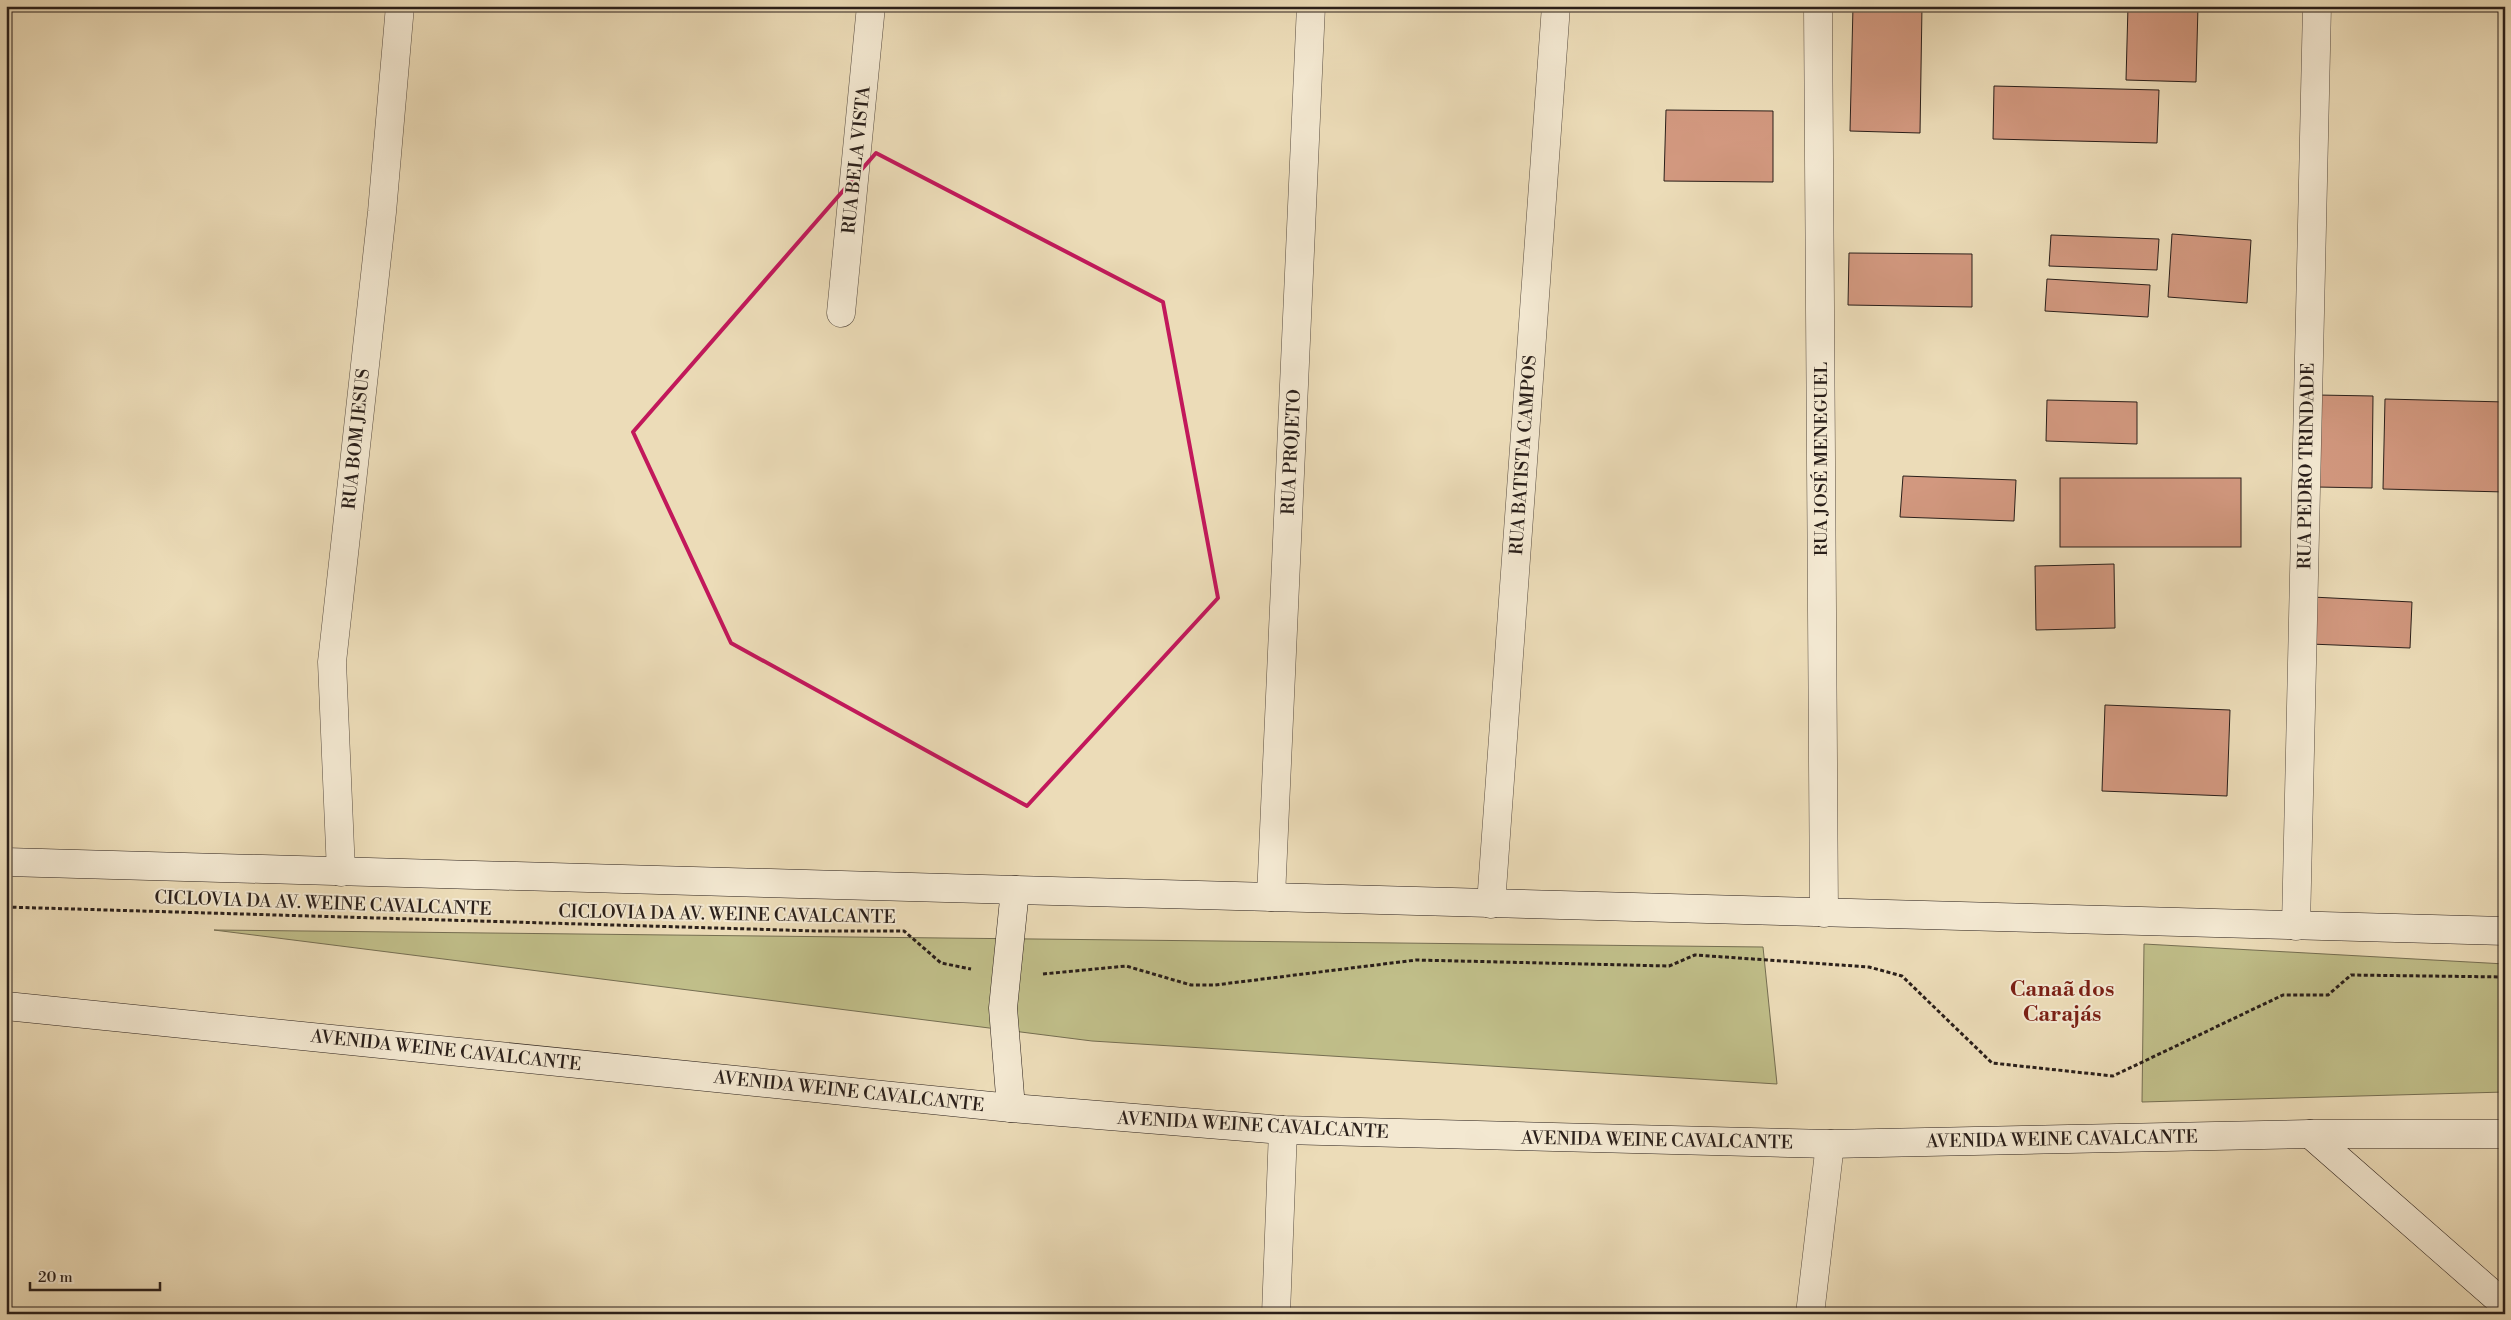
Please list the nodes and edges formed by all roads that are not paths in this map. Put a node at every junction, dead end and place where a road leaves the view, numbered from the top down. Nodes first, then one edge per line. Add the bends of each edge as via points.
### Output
1 (400, 6) edge
2 (871, 6) edge
3 (1311, 6) edge
4 (1556, 6) edge
5 (1818, 6) edge
6 (2317, 6) edge
7 (841, 313) dead end
8 (6, 862) edge
9 (341, 872) junction
10 (1015, 890) junction
11 (1271, 898) junction
12 (1491, 904) junction
13 (1824, 913) junction
14 (2296, 926) junction
15 (2505, 932) edge
16 (6, 1006) edge
17 (1011, 1108) junction
18 (1283, 1130) junction
19 (2310, 1134) junction
20 (2505, 1134) edge
21 (1830, 1144) junction
22 (2505, 1305) edge
23 (1276, 1314) edge
24 (1810, 1314) edge

1 - 9 main road, RUA BOM JESUS via 382,212 332,662
2 - 7 main road, RUA BELA VISTA
3 - 11 main road, RUA PROJETO
4 - 12 main road, RUA BATISTA CAMPOS
5 - 13 main road, RUA JOSÉ MENEGUEL
6 - 14 main road, RUA PEDRO TRINDADE
8 - 9 main road
9 - 10 main road
10 - 11 main road
10 - 17 main road via 1003,1008
11 - 12 main road
12 - 13 main road
13 - 14 main road
14 - 15 main road
16 - 17 main road, AVENIDA WEINE CAVALCANTE
17 - 18 main road, AVENIDA WEINE CAVALCANTE
18 - 21 main road, AVENIDA WEINE CAVALCANTE
18 - 23 main road
19 - 20 main road, AVENIDA WEINE CAVALCANTE
19 - 21 main road, AVENIDA WEINE CAVALCANTE
19 - 22 main road
21 - 24 main road

